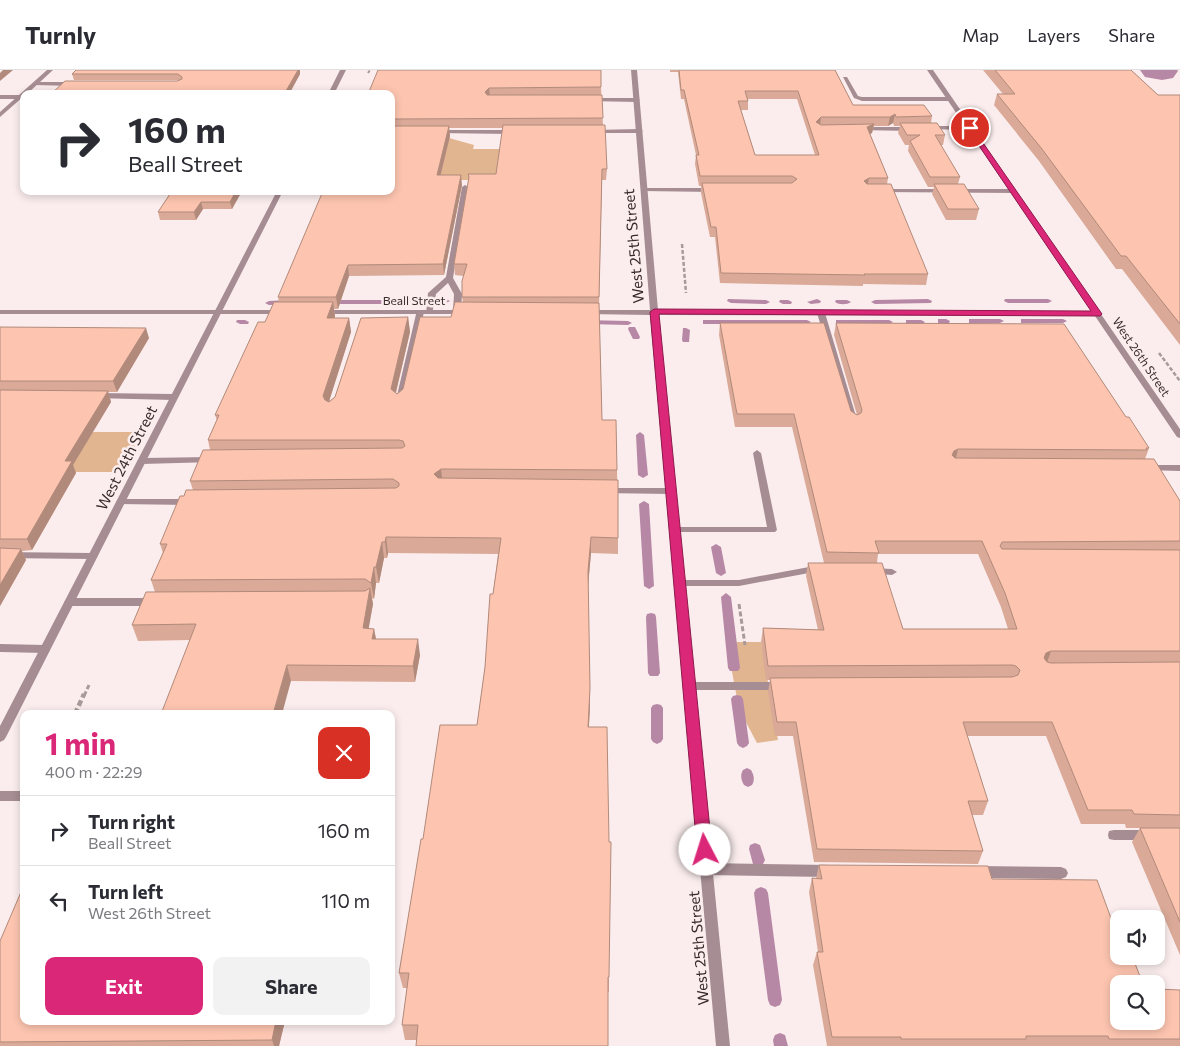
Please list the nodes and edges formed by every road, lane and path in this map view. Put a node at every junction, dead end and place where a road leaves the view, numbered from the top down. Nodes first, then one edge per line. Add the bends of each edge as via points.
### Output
1 (50, 70) edge
2 (343, 70) edge
3 (634, 70) edge
4 (930, 70) edge
5 (845, 78) dead end
6 (35, 84) junction
7 (80, 84) edge
8 (28, 90) edge
9 (333, 90) edge
10 (20, 96) edge
11 (0, 97) edge
12 (20, 97) edge
13 (950, 99) junction
14 (585, 100) edge
15 (637, 100) junction
16 (15, 101) junction
17 (0, 102) edge
18 (0, 115) edge
19 (970, 128) junction
20 (858, 129) edge
21 (640, 131) junction
22 (430, 132) edge
23 (528, 132) edge
24 (587, 132) edge
25 (465, 186) edge
26 (644, 190) junction
27 (717, 190) edge
28 (877, 191) edge
29 (1012, 191) junction
30 (278, 195) edge
31 (682, 244) dead end
32 (448, 278) junction
33 (686, 296) dead end
34 (0, 312) edge
35 (216, 312) junction
36 (287, 312) edge
37 (316, 312) edge
38 (424, 312) junction
39 (457, 312) junction
40 (471, 312) edge
41 (576, 312) edge
42 (654, 312) junction
43 (821, 312) junction
44 (1097, 314) junction
45 (1159, 353) dead end
46 (1180, 381) edge
47 (88, 396) edge
48 (173, 397) junction
49 (398, 404) edge
50 (854, 423) edge
51 (1180, 435) edge
52 (757, 453) dead end
53 (220, 460) edge
54 (142, 461) junction
55 (1139, 468) edge
56 (1180, 468) edge
57 (590, 491) edge
58 (671, 491) junction
59 (121, 502) junction
60 (198, 502) edge
61 (674, 530) junction
62 (0, 555) edge
63 (92, 556) junction
64 (828, 570) edge
65 (865, 571) edge
66 (892, 572) dead end
67 (679, 583) junction
68 (735, 583) junction
69 (69, 602) junction
70 (166, 602) edge
71 (745, 645) dead end
72 (0, 648) edge
73 (45, 648) junction
74 (89, 685) dead end
75 (689, 686) junction
76 (791, 686) edge
77 (77, 710) edge
78 (0, 737) edge
79 (0, 796) edge
80 (20, 796) edge
81 (1114, 835) dead end
82 (1161, 835) edge
83 (706, 869) junction
84 (845, 871) edge
85 (963, 872) edge
86 (1061, 873) dead end
87 (723, 1046) edge

1 - 6 street
2 - 9 street
3 - 15 street, West 25th Street
4 - 13 street, West 26th Street
5 - 13 street via 856,96 862,99
6 - 7 street
6 - 8 street
10 - 11 street
12 - 16 street
13 - 19 street, West 26th Street
14 - 15 street
15 - 21 street, West 25th Street
16 - 17 street
16 - 18 street
19 - 20 street
19 - 29 street, West 26th Street
21 - 24 street
21 - 26 street, West 25th Street
22 - 23 street
25 - 32 street
26 - 27 street
26 - 42 street, West 25th Street
28 - 29 street
29 - 44 street, West 26th Street
30 - 35 street, West 24th Street
31 - 33 path
32 - 38 street via 432,293
32 - 39 street via 458,294
34 - 35 street
35 - 36 street
35 - 48 street, West 24th Street
37 - 38 street, Beall Street via 362,316
38 - 39 street, Beall Street
38 - 49 street
39 - 40 street, Beall Street
41 - 42 street
42 - 43 street
42 - 58 street, West 25th Street
43 - 44 street
43 - 50 street
44 - 51 street, West 26th Street
45 - 46 path
47 - 48 street
48 - 54 street, West 24th Street
52 - 61 street via 772,530
53 - 54 street
54 - 59 street, West 24th Street
55 - 56 street
57 - 58 street
58 - 61 street, West 25th Street
59 - 60 street
59 - 63 street, West 24th Street
61 - 67 street, West 25th Street
62 - 63 street
63 - 69 street, West 24th Street
64 - 68 street via 809,570
65 - 66 street
67 - 68 street
67 - 75 street, West 25th Street
68 - 71 path
69 - 70 street
69 - 73 street, West 24th Street
72 - 73 street
73 - 78 street, West 24th Street
74 - 77 path
75 - 76 street
75 - 83 street, West 25th Street
79 - 80 street
81 - 82 street
83 - 84 street
83 - 87 street, West 25th Street
85 - 86 street

